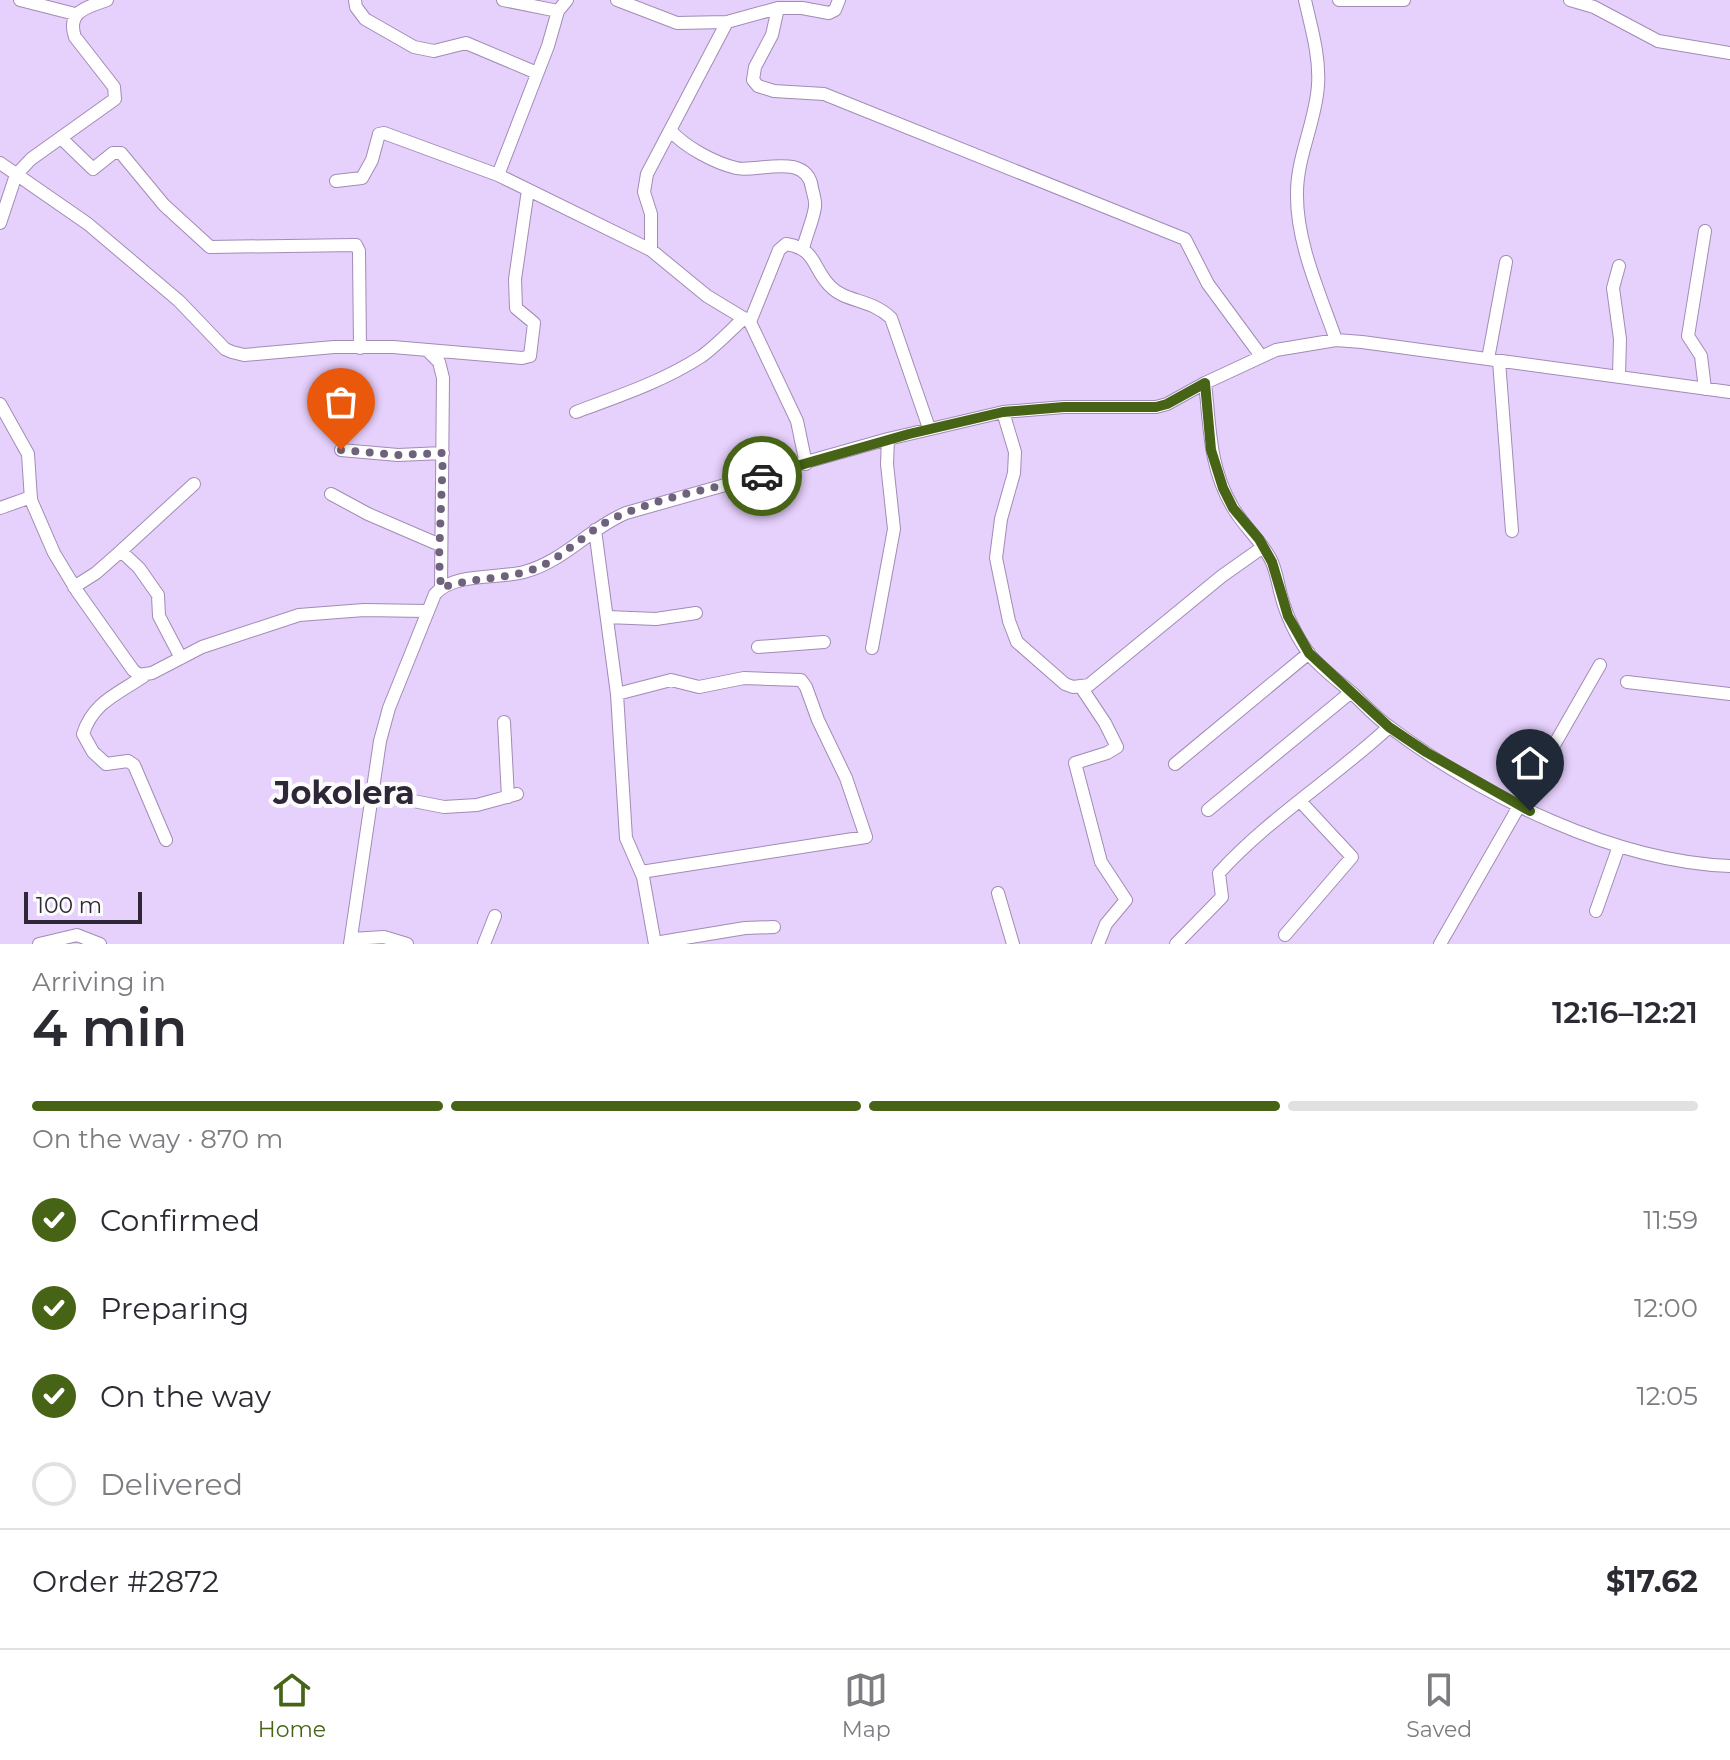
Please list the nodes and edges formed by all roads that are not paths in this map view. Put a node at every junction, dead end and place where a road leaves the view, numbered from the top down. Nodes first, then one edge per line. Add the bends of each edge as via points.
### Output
1 (20, 0) edge
2 (107, 0) edge
3 (355, 0) edge
4 (503, 0) edge
5 (617, 0) edge
6 (839, 0) edge
7 (1305, 0) edge
8 (1339, 0) edge
9 (1404, 0) edge
10 (1570, 0) edge
11 (1594, 4) edge
12 (562, 5) edge
13 (778, 8) junction
14 (75, 14) junction
15 (727, 22) junction
16 (1730, 53) edge
17 (537, 73) junction
18 (671, 131) junction
19 (62, 139) junction
20 (0, 163) edge
21 (16, 175) junction
22 (498, 175) junction
23 (336, 181) dead end
24 (528, 190) junction
25 (0, 223) edge
26 (1705, 231) dead end
27 (803, 249) junction
28 (651, 250) junction
29 (1506, 262) dead end
30 (1619, 266) dead end
31 (747, 320) junction
32 (1336, 340) junction
33 (360, 348) junction
34 (427, 350) junction
35 (1261, 356) junction
36 (1493, 360) junction
37 (1619, 375) junction
38 (1205, 383) junction
39 (1705, 389) junction
40 (1730, 392) edge
41 (0, 404) edge
42 (576, 412) dead end
43 (1003, 412) junction
44 (929, 428) junction
45 (888, 439) junction
46 (341, 450) dead end
47 (443, 453) junction
48 (806, 464) junction
49 (194, 484) dead end
50 (331, 494) dead end
51 (31, 497) junction
52 (0, 508) edge
53 (595, 530) junction
54 (1512, 531) dead end
55 (440, 545) junction
56 (1263, 547) junction
57 (121, 551) junction
58 (74, 587) junction
59 (441, 588) junction
60 (426, 611) junction
61 (696, 613) dead end
62 (607, 617) junction
63 (824, 642) dead end
64 (758, 647) dead end
65 (872, 648) dead end
66 (1309, 653) junction
67 (181, 658) junction
68 (1600, 665) dead end
69 (144, 676) junction
70 (1627, 682) dead end
71 (1081, 687) junction
72 (1351, 692) junction
73 (617, 694) junction
74 (1730, 694) edge
75 (504, 722) dead end
76 (1389, 727) junction
77 (1175, 764) dead end
78 (373, 793) junction
79 (1300, 801) junction
80 (1208, 810) dead end
81 (166, 840) dead end
82 (823, 846) dead end
83 (1619, 846) junction
84 (744, 851) dead end
85 (1730, 866) edge
86 (641, 872) junction
87 (998, 893) dead end
88 (1596, 911) dead end
89 (495, 916) dead end
90 (774, 927) dead end
91 (1285, 935) dead end
92 (350, 942) edge
93 (655, 943) edge
94 (39, 944) edge
95 (100, 944) edge
96 (407, 944) edge
97 (484, 944) edge
98 (1013, 944) edge
99 (1098, 944) edge
100 (1176, 944) edge
101 (1440, 944) edge

1 - 14 street
2 - 14 street
3 - 17 street via 365,19 414,47 434,51 466,43
4 - 12 street
5 - 15 street via 677,23
6 - 13 street via 829,13
7 - 32 street via 1318,87 1299,174 1299,217
8 - 9 street
10 - 11 street
11 - 16 street via 1658,41
12 - 17 street
13 - 15 street
13 - 35 street via 772,35 754,71 758,86 824,94 1185,239 1213,292
14 - 19 street via 75,37 116,96
15 - 18 street
17 - 22 street
18 - 27 street via 686,146 739,169 776,165 805,175 812,182 815,206
18 - 28 street via 644,184
19 - 21 street
19 - 33 street via 93,169 121,153 164,205 210,247 356,245
20 - 21 street
21 - 25 street
21 - 33 street via 88,224 179,301 225,349 244,355
22 - 23 street via 384,133 379,134 362,178
22 - 24 street
24 - 28 street
24 - 34 street via 515,304 520,314 534,320 531,354 522,358
26 - 39 street via 1688,336 1701,356
27 - 31 street via 786,244 779,250
27 - 44 street via 829,286 879,307 891,318
28 - 31 street via 707,296
29 - 36 street
30 - 37 street via 1613,288
31 - 42 street via 690,363
31 - 48 street via 797,421
32 - 35 street
32 - 36 street
33 - 34 street
34 - 47 street via 439,362 443,378
35 - 38 street
36 - 37 street
36 - 54 street
37 - 39 street
38 - 43 street via 1156,407
38 - 56 street via 1217,473 1233,508
39 - 40 street
41 - 51 street via 28,454
43 - 44 street
43 - 71 street via 1015,452 1014,473 996,558 1013,635 1057,678
44 - 45 street
45 - 48 street
45 - 65 street via 894,529
46 - 47 street
47 - 55 street
48 - 53 street via 656,503
49 - 57 street
50 - 55 street
51 - 52 street
51 - 58 street
53 - 59 street via 540,567
53 - 62 street
55 - 59 street
56 - 66 street via 1288,616
56 - 71 street
57 - 58 street
57 - 67 street via 158,595 159,616
58 - 69 street via 133,670
59 - 60 street
60 - 67 street via 299,615
60 - 78 street via 389,708
61 - 62 street via 656,619
62 - 73 street
63 - 64 street
66 - 72 street
66 - 77 street
67 - 69 street
68 - 101 street
69 - 81 street via 98,705 83,734 106,764 134,765
70 - 74 street
71 - 99 street via 1117,747 1075,763 1101,862 1126,900
72 - 76 street
72 - 80 street
73 - 86 street via 624,828
73 - 86 street via 671,680 699,687 744,678 801,680 846,778 866,837
75 - 78 street via 513,796 444,807
76 - 79 street
76 - 83 street via 1517,804
78 - 92 street
79 - 91 street via 1352,857
79 - 100 street via 1241,848 1219,873 1222,897
82 - 84 street via 768,845
83 - 85 street
83 - 88 street
86 - 93 street
87 - 98 street
89 - 97 street
90 - 93 street
92 - 96 street via 384,937
94 - 95 street via 77,935

